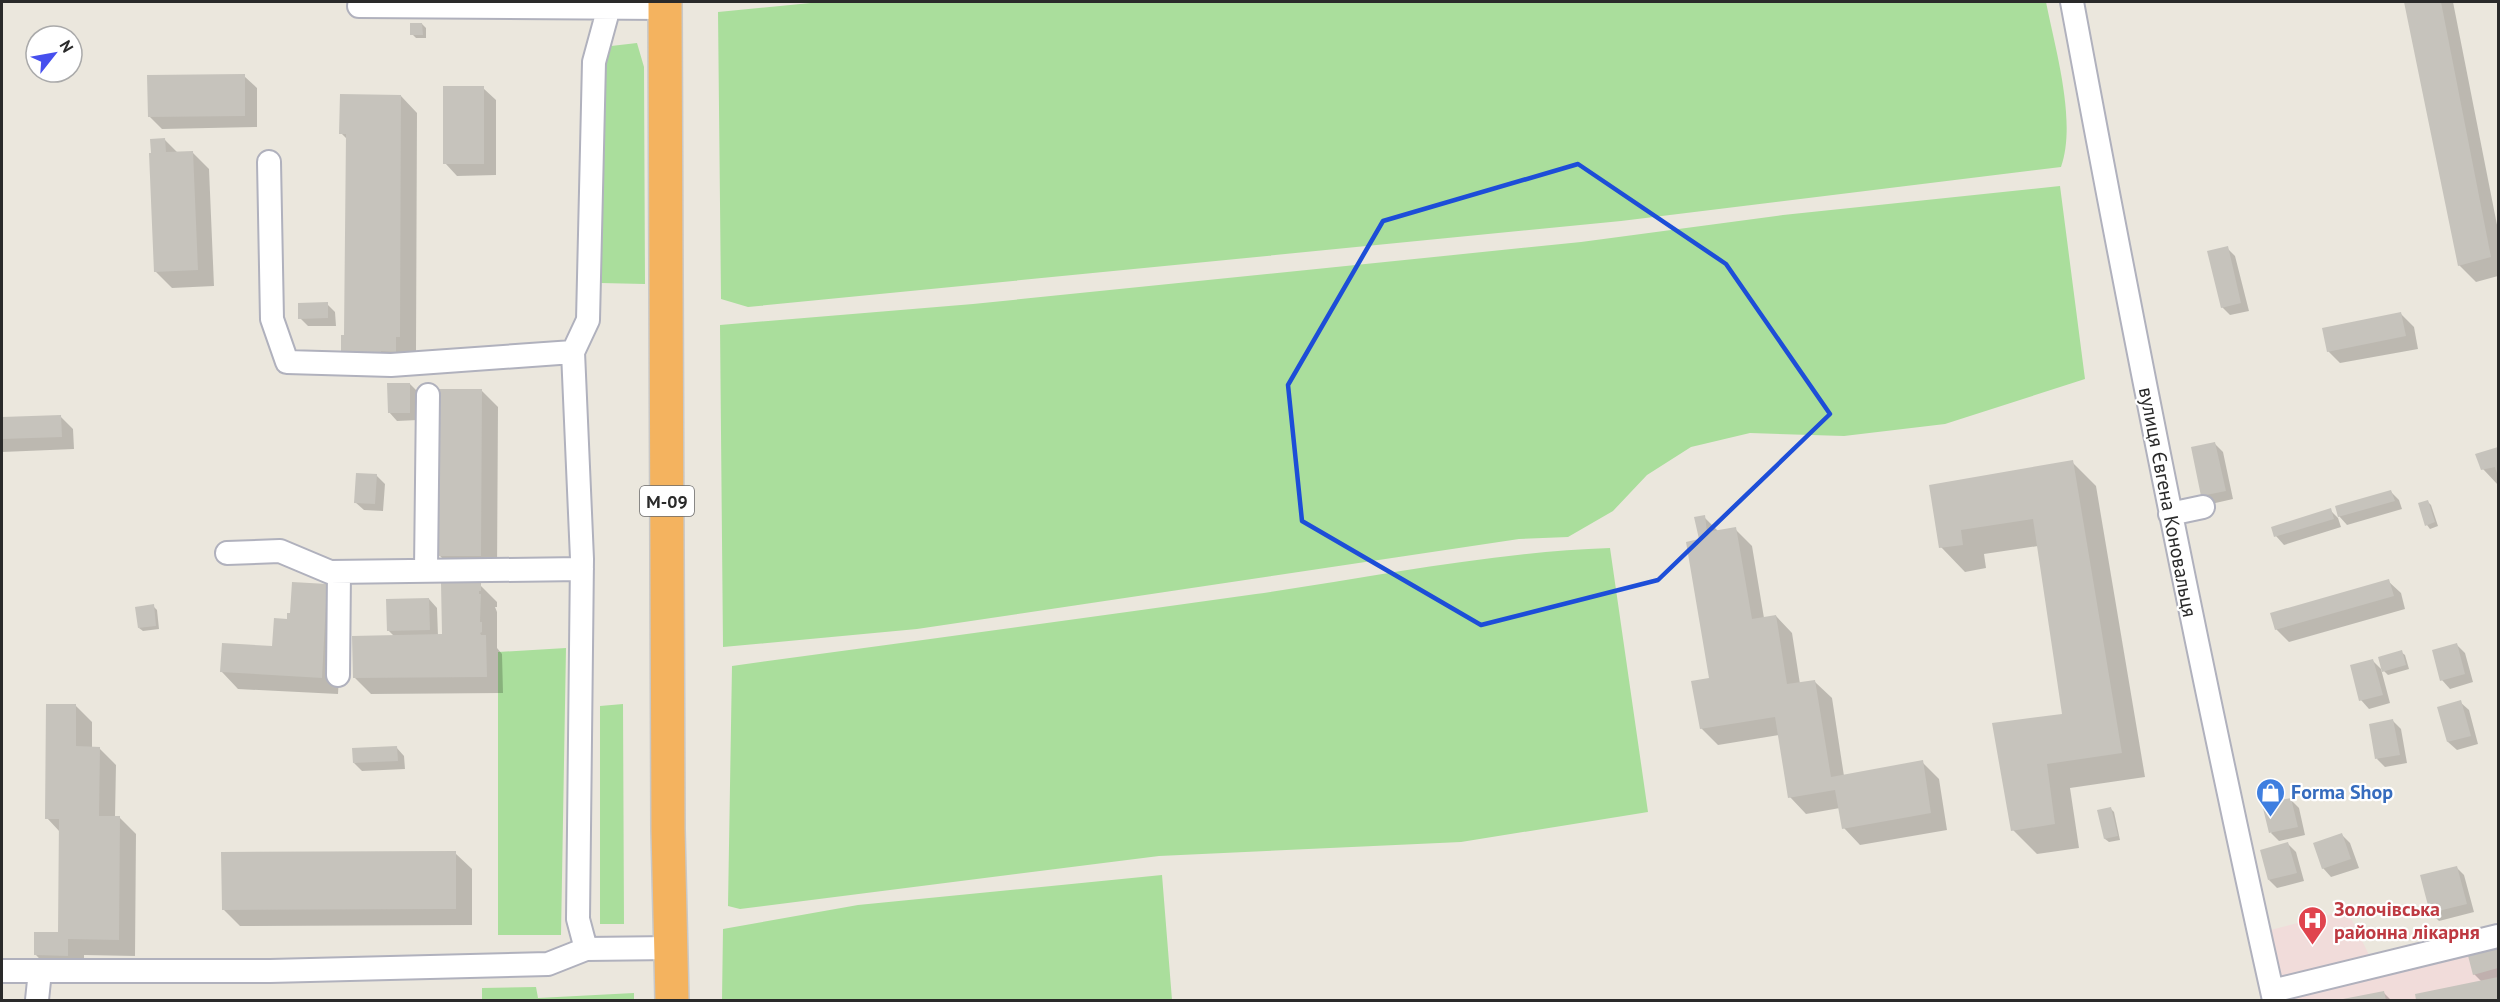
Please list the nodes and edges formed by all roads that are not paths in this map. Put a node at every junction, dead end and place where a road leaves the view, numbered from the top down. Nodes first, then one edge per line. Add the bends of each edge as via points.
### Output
1 (2072, 2) edge
2 (665, 5) edge
3 (359, 6) dead end
4 (609, 7) junction
5 (269, 162) dead end
6 (573, 352) junction
7 (428, 396) dead end
8 (2203, 507) dead end
9 (2170, 514) junction
10 (227, 553) dead end
11 (582, 569) junction
12 (426, 570) junction
13 (339, 572) junction
14 (338, 675) dead end
15 (2499, 936) edge
16 (671, 948) junction
17 (586, 949) junction
18 (2, 971) edge
19 (40, 971) junction
20 (2273, 996) edge
21 (38, 1000) edge
22 (672, 1000) edge

1 - 9 street, вулиця Євгена Коновальця
2 - 4 street
2 - 16 highway, М-09
3 - 4 street
4 - 6 street via 594,62 588,320
5 - 6 street via 272,319 287,362 391,365
6 - 11 street
7 - 12 street
8 - 9 street
9 - 20 street, вулиця Євгена Коновальця
10 - 13 street via 280,551 330,572
11 - 12 street
11 - 17 street via 578,919
12 - 13 street
13 - 14 street
15 - 20 street
16 - 17 street
16 - 22 highway, М-09
17 - 19 street via 548,964 270,971
18 - 19 street
19 - 21 street

